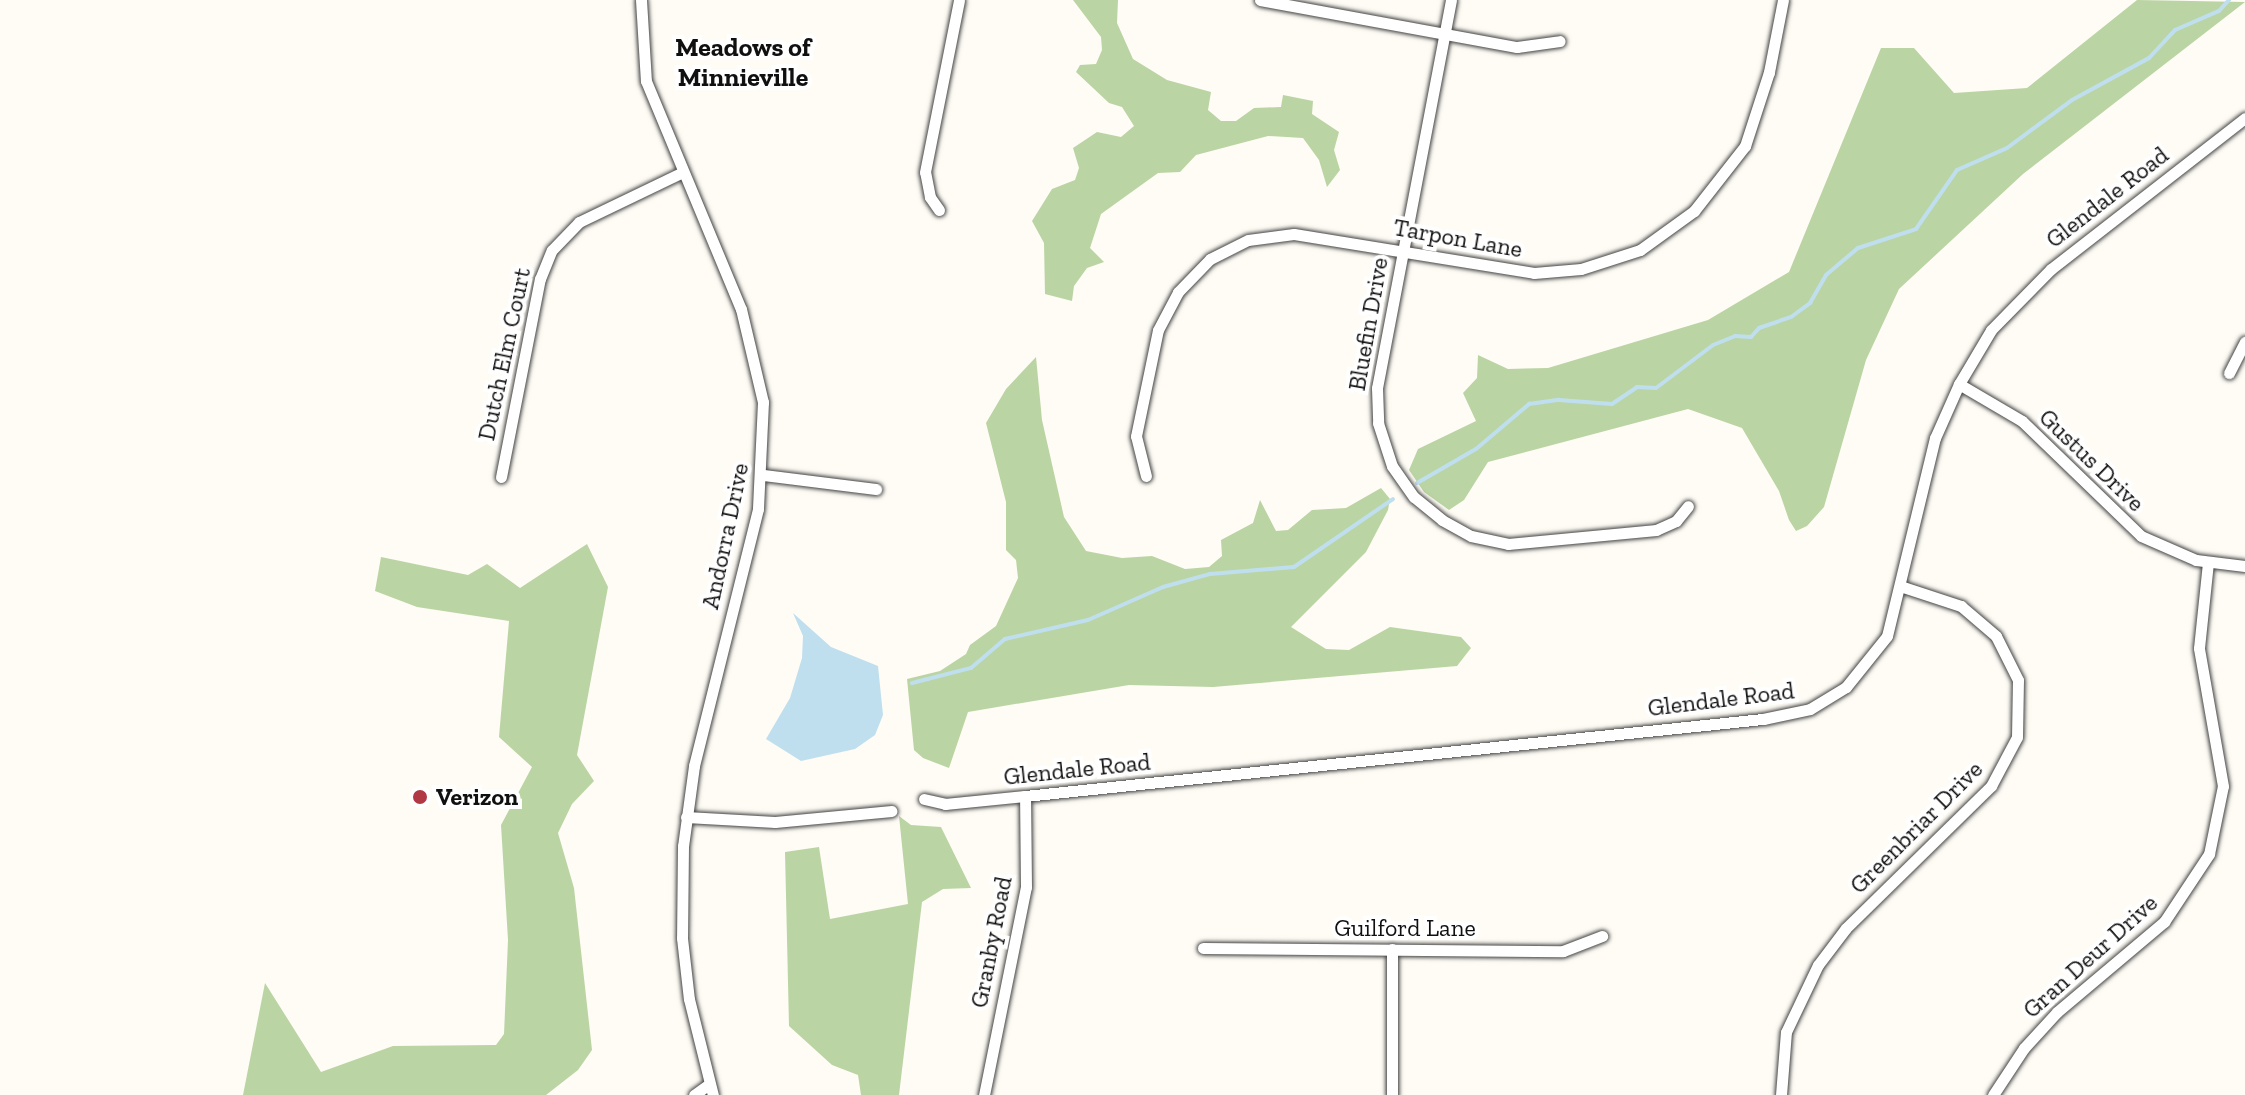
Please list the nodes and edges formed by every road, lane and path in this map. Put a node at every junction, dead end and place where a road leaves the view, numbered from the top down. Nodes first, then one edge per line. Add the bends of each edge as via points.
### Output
1 (641, 0) edge
2 (959, 0) edge
3 (1260, 0) edge
4 (1451, 0) edge
5 (1783, 0) edge
6 (1444, 34) junction
7 (1560, 41) dead end
8 (2245, 118) edge
9 (681, 173) junction
10 (939, 210) dead end
11 (1403, 251) junction
12 (2245, 342) edge
13 (2229, 373) dead end
14 (1959, 384) junction
15 (763, 475) junction
16 (1146, 476) dead end
17 (501, 477) dead end
18 (876, 489) dead end
19 (1688, 506) dead end
20 (2208, 563) junction
21 (2245, 566) edge
22 (1903, 587) junction
23 (1025, 796) junction
24 (924, 799) dead end
25 (891, 811) dead end
26 (686, 817) junction
27 (1602, 936) dead end
28 (1203, 948) dead end
29 (1392, 949) junction
30 (711, 1090) edge
31 (694, 1095) edge
32 (984, 1095) edge
33 (1392, 1095) edge
34 (1781, 1095) edge
35 (1993, 1095) edge

1 - 9 street, Andorra Drive via 646,81
2 - 10 street via 925,172
3 - 6 street
4 - 6 street, Bluefin Drive
5 - 11 street, Tarpon Lane via 1769,72 1745,146 1715,189 1656,241 1608,262 1553,272 1505,270
6 - 7 street via 1517,47
6 - 11 street, Bluefin Drive
8 - 14 street, Glendale Road via 2032,285 1991,330
9 - 15 street, Andorra Drive via 754,348 763,402
9 - 17 street, Dutch Elm Court via 579,222 552,250 540,279
11 - 16 street, Tarpon Lane via 1317,236 1269,236 1228,248 1194,272 1166,310 1154,347 1136,436
11 - 19 street, Bluefin Drive via 1377,410 1392,466 1421,504 1471,536 1519,545 1656,530 1676,521
12 - 13 street
14 - 20 street, Gustus Drive via 2022,421 2141,536
14 - 22 street, Glendale Road via 1930,456
15 - 18 street
15 - 26 street, Andorra Drive
20 - 21 street, Gustus Drive
20 - 35 street, Gran Deur Drive via 2199,648 2223,786 2209,854 2164,922 2057,1012 2024,1048
22 - 23 street, Glendale Road via 1887,636 1863,671 1827,701 1793,715
22 - 34 street, Greenbriar Drive via 1961,606 1996,636 2018,680 2017,737 1991,786 1827,951 1789,1022
23 - 24 street, Glendale Road via 945,804
23 - 32 street, Granby Road via 1026,887
25 - 26 street via 763,822
26 - 30 street, Andorra Drive via 682,938 694,1029
27 - 29 street, Guilford Lane via 1563,951
28 - 29 street, Guilford Lane
29 - 33 street
30 - 31 street

